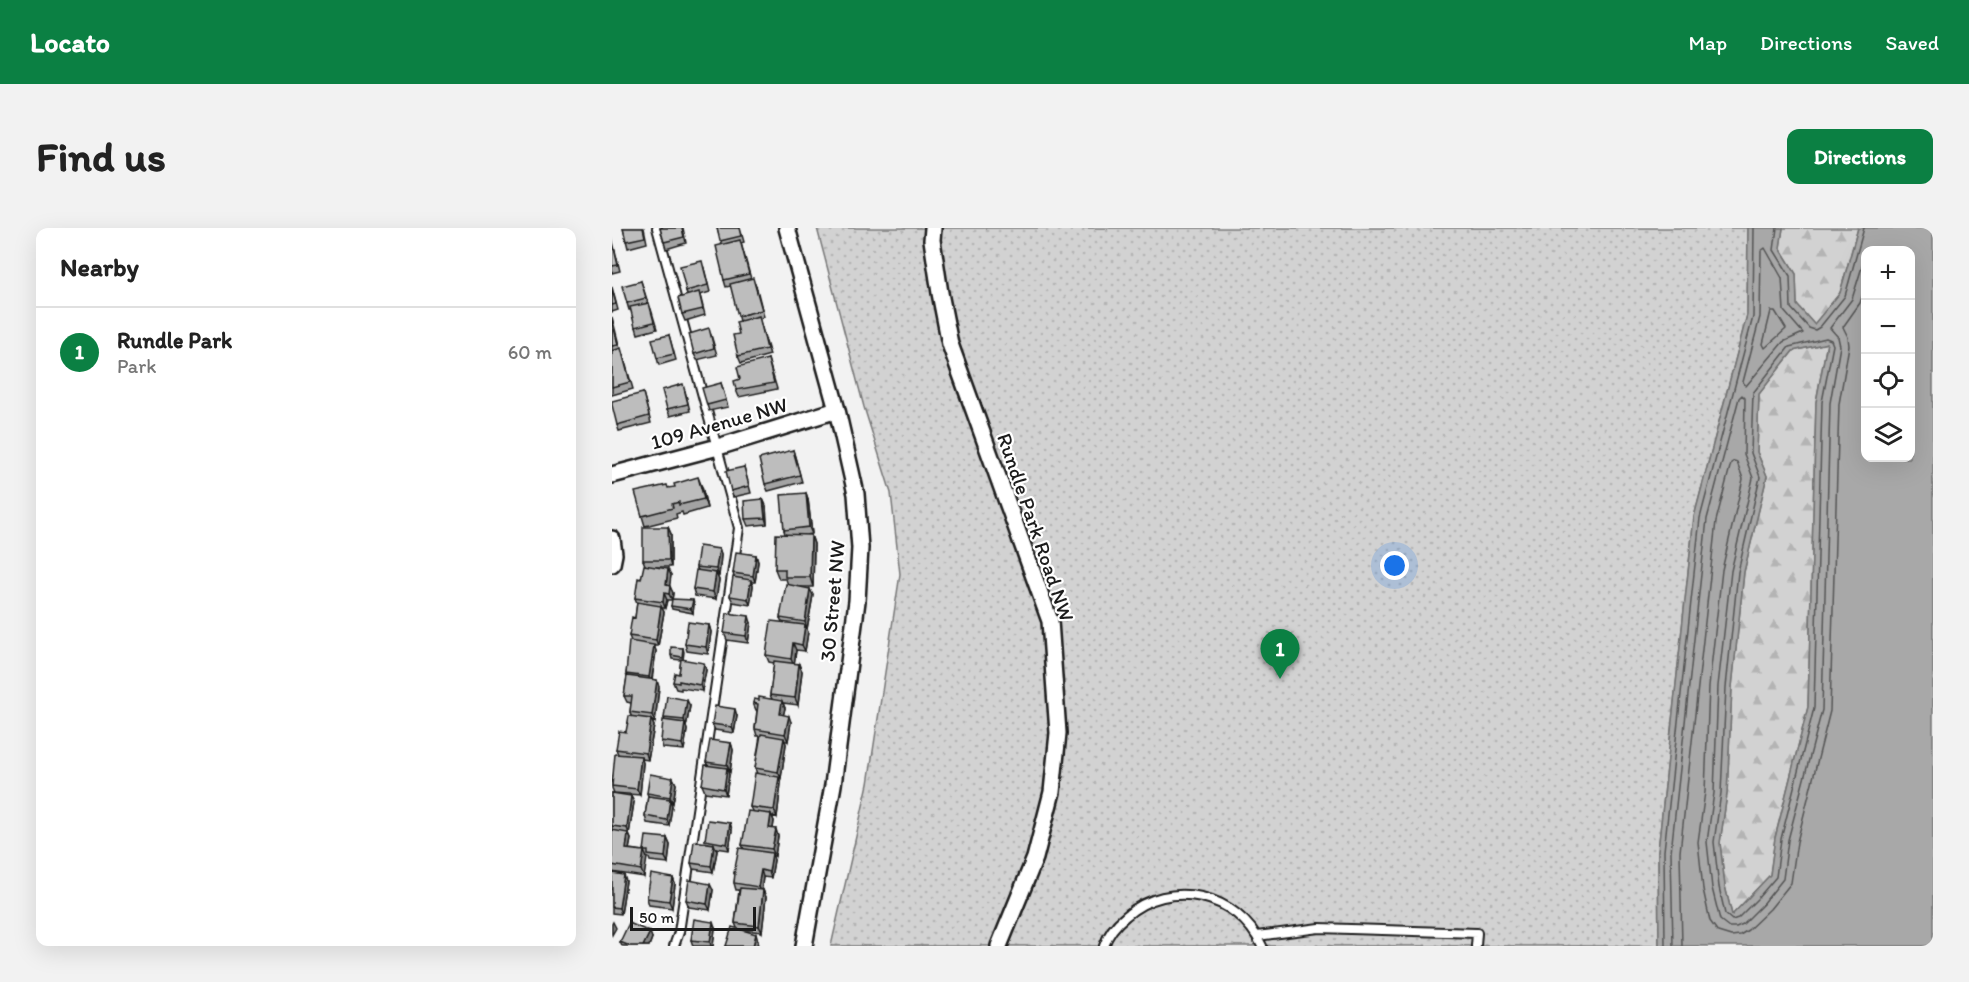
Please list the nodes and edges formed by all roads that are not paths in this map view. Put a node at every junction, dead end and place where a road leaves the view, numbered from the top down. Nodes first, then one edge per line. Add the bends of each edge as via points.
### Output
1 (657, 228) edge
2 (787, 228) edge
3 (933, 228) edge
4 (837, 410) junction
5 (718, 447) junction
6 (612, 475) edge
7 (612, 539) edge
8 (612, 564) edge
9 (1257, 936) junction
10 (674, 946) edge
11 (804, 946) edge
12 (999, 946) edge
13 (1104, 946) edge
14 (1262, 946) edge
15 (1476, 946) edge

1 - 5 lane
2 - 4 street, 30 Street NW
3 - 12 street, Rundle Park Road NW via 950,344 1050,621 1058,733 1052,792 1035,858
4 - 5 street, 109 Avenue NW
4 - 11 street, 30 Street NW via 856,494 860,548 857,601 833,784
5 - 6 street, 109 Avenue NW
5 - 10 lane via 739,528
7 - 8 street
9 - 13 lane via 1240,916 1218,902 1200,896 1171,895 1133,910 1114,928
9 - 14 lane
9 - 15 lane via 1319,928 1477,933

